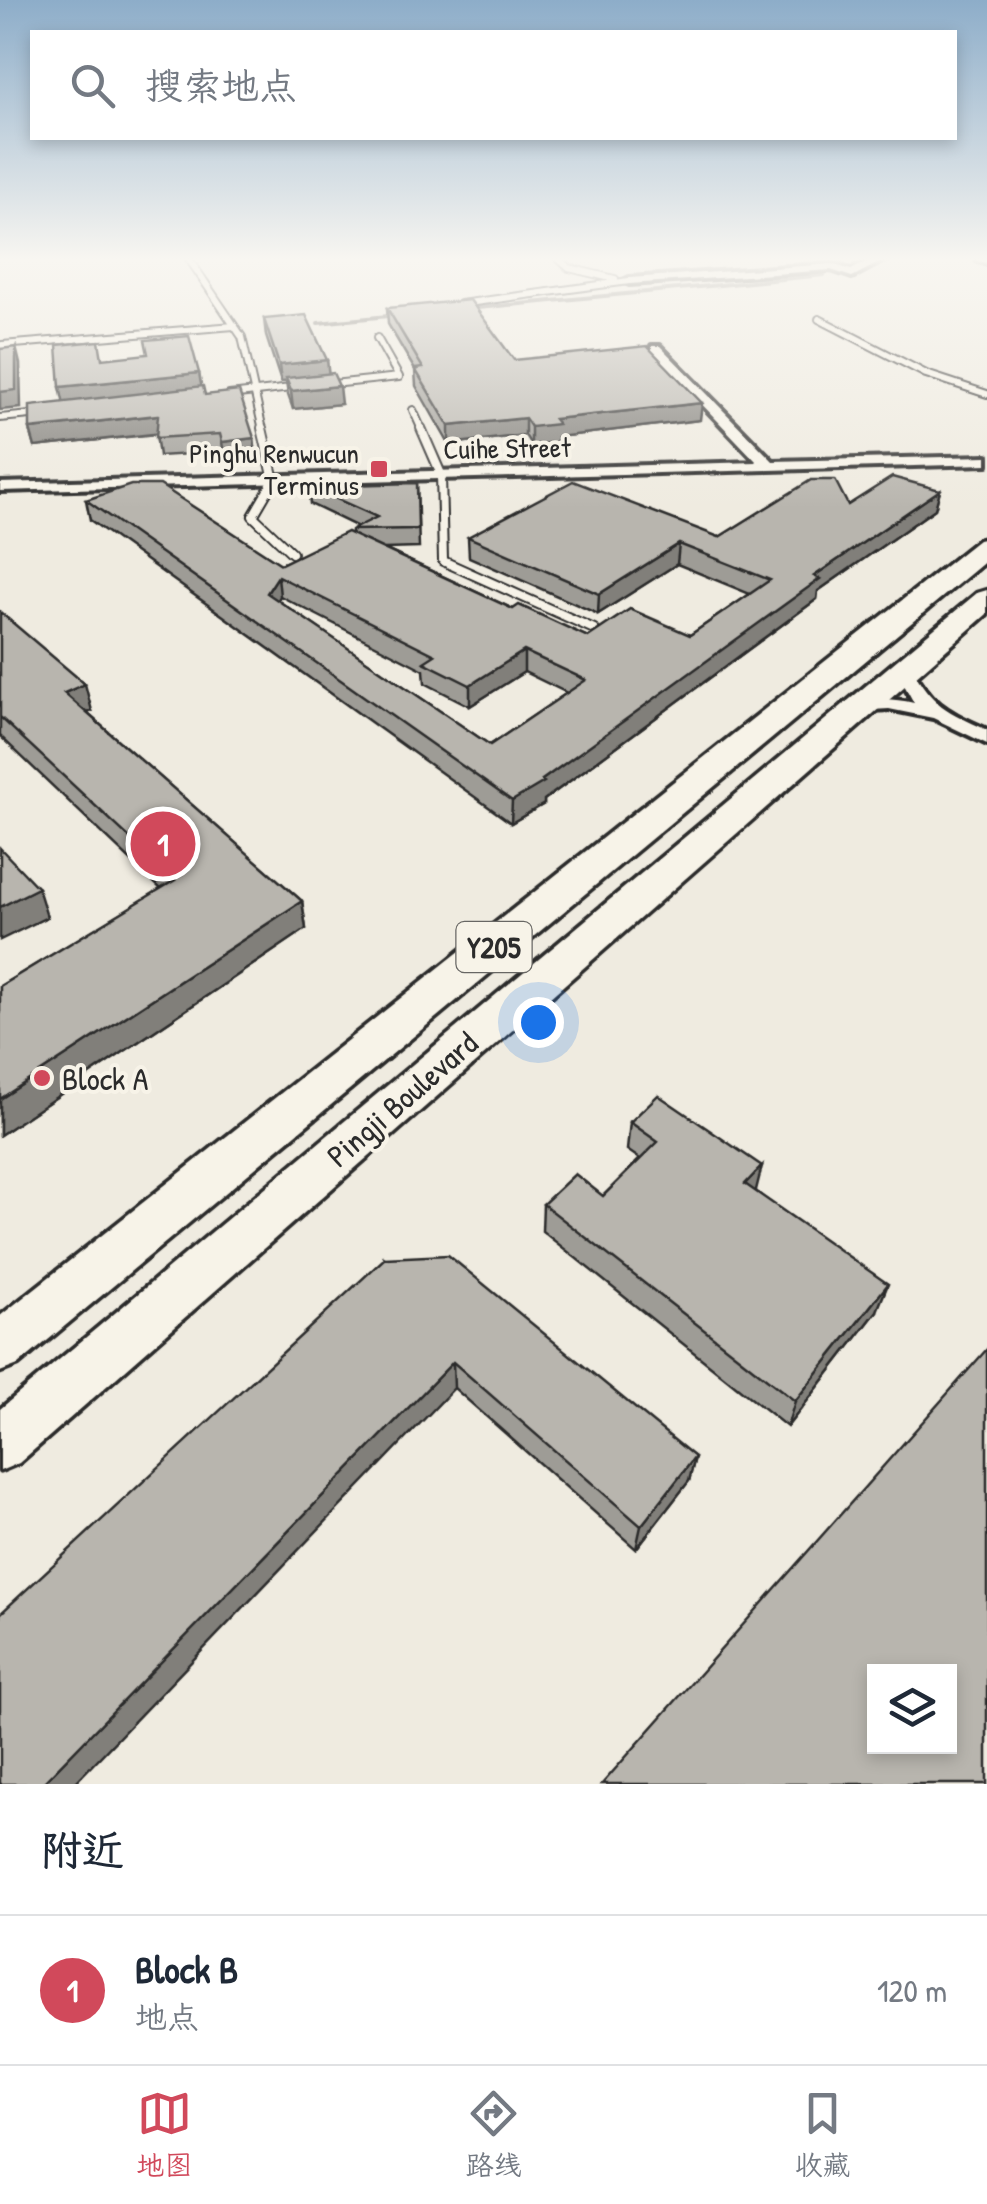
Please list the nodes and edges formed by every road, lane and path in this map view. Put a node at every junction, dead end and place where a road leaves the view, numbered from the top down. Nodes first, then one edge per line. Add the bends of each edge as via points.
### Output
1 (36, 342) edge
2 (243, 342) edge
3 (380, 342) edge
4 (865, 342) edge
5 (2, 345) edge
6 (656, 349) edge
7 (256, 392) junction
8 (987, 394) edge
9 (216, 396) edge
10 (412, 410) dead end
11 (59, 412) edge
12 (0, 418) edge
13 (987, 460) edge
14 (770, 467) junction
15 (441, 474) junction
16 (274, 478) junction
17 (0, 489) edge
18 (987, 546) edge
19 (292, 553) dead end
20 (987, 599) edge
21 (594, 629) edge
22 (904, 670) junction
23 (861, 707) junction
24 (939, 714) junction
25 (987, 738) edge
26 (0, 1348) edge
27 (0, 1444) edge

1 - 5 lane
2 - 7 lane
3 - 7 lane via 399,377
4 - 8 lane via 926,374
6 - 14 street
7 - 9 lane
7 - 16 lane
10 - 15 lane
11 - 12 lane
13 - 14 street, Cuihe Street
14 - 15 street, Cuihe Street
15 - 16 street, Cuihe Street
15 - 21 lane via 444,560
16 - 17 street, Cuihe Street
16 - 19 lane via 252,516
18 - 26 main road, Pingji Boulevard / Y205
20 - 22 main road, Pingji Boulevard / Y205
22 - 23 main road, Pingji Boulevard / Y205
22 - 24 street via 909,685
23 - 24 street via 889,703
23 - 27 main road, Pingji Boulevard / Y205
24 - 25 street

